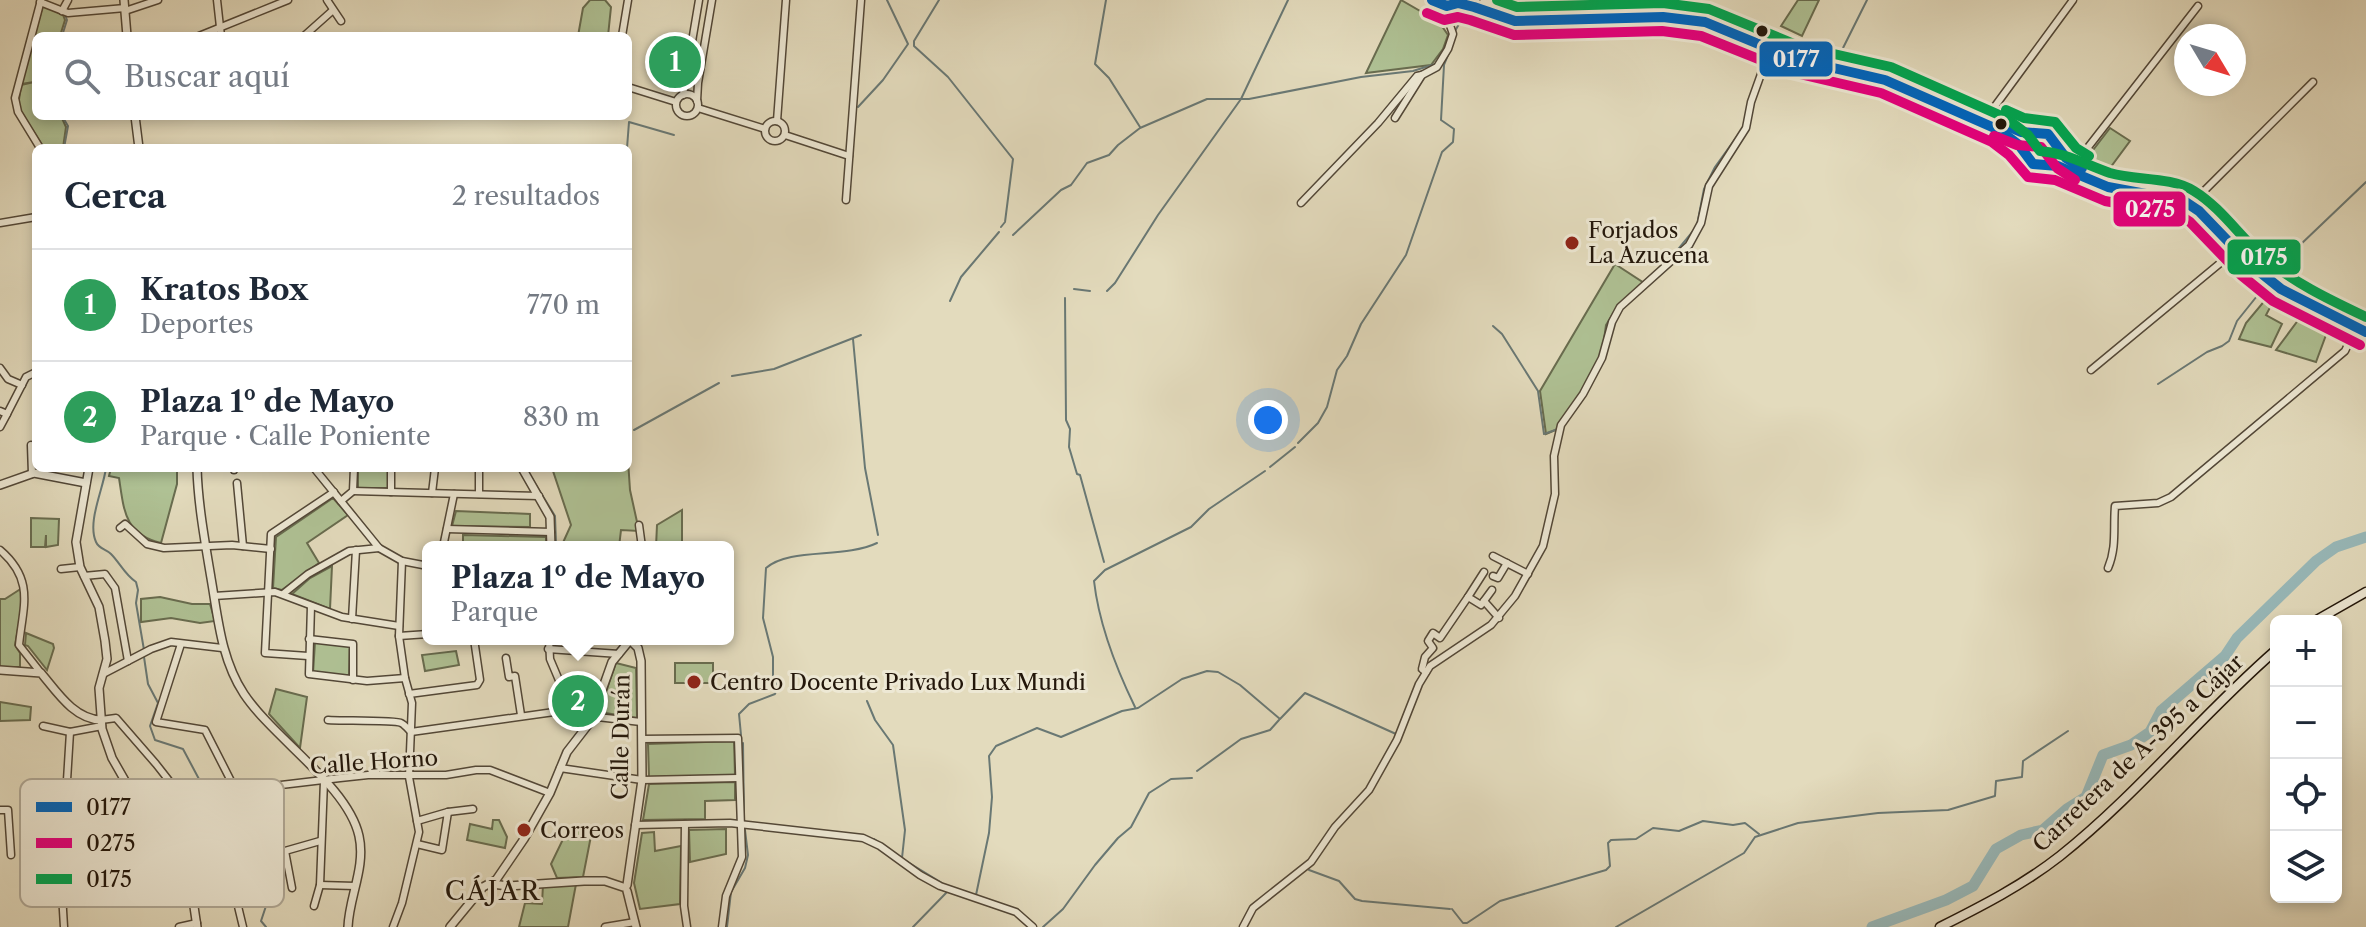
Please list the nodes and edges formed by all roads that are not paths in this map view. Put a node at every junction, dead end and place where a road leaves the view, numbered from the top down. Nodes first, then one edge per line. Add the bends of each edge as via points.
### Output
1 (68, 0) edge
2 (158, 0) edge
3 (217, 0) edge
4 (288, 0) edge
5 (327, 0) edge
6 (628, 0) edge
7 (699, 0) edge
8 (712, 0) edge
9 (786, 0) edge
10 (861, 0) edge
11 (1432, 0) edge
12 (1484, 0) edge
13 (2073, 0) edge
14 (40, 1) edge
15 (1460, 2) edge
16 (124, 6) edge
17 (1447, 6) junction
18 (2198, 6) dead end
19 (62, 11) junction
20 (333, 12) junction
21 (341, 21) dead end
22 (32, 32) edge
23 (32, 32) edge
24 (127, 32) edge
25 (220, 32) edge
26 (222, 32) edge
27 (310, 32) edge
28 (623, 32) edge
29 (1770, 49) junction
30 (1422, 75) junction
31 (2313, 82) dead end
32 (632, 88) edge
33 (683, 95) junction
34 (676, 102) junction
35 (698, 104) junction
36 (1987, 117) junction
37 (1395, 118) dead end
38 (136, 120) edge
39 (777, 121) junction
40 (765, 129) junction
41 (2033, 134) junction
42 (785, 135) junction
43 (38, 144) edge
44 (138, 144) edge
45 (2057, 147) junction
46 (2024, 152) junction
47 (849, 156) junction
48 (2048, 164) junction
49 (2075, 164) junction
50 (846, 200) dead end
51 (2195, 200) junction
52 (1301, 203) dead end
53 (32, 218) edge
54 (0, 223) edge
55 (2236, 250) junction
56 (2366, 325) edge
57 (2356, 327) junction
58 (2366, 332) edge
59 (0, 368) edge
60 (2091, 370) dead end
61 (32, 374) edge
62 (22, 385) junction
63 (4, 412) edge
64 (0, 427) edge
65 (31, 445) dead end
66 (88, 472) edge
67 (197, 472) edge
68 (317, 472) edge
69 (354, 472) edge
70 (391, 472) edge
71 (435, 472) edge
72 (479, 472) edge
73 (524, 472) edge
74 (32, 474) junction
75 (86, 483) junction
76 (237, 483) dead end
77 (0, 485) edge
78 (353, 491) junction
79 (334, 492) junction
80 (391, 492) junction
81 (432, 493) junction
82 (454, 494) junction
83 (479, 494) junction
84 (539, 496) junction
85 (341, 501) junction
86 (639, 525) dead end
87 (120, 528) dead end
88 (447, 529) junction
89 (551, 532) junction
90 (444, 541) edge
91 (551, 541) edge
92 (641, 541) edge
93 (206, 546) junction
94 (243, 546) junction
95 (379, 548) junction
96 (271, 549) junction
97 (0, 550) edge
98 (356, 550) junction
99 (1493, 556) dead end
100 (402, 561) junction
101 (1507, 563) junction
102 (422, 565) edge
103 (80, 567) junction
104 (2108, 568) dead end
105 (61, 569) dead end
106 (1484, 572) dead end
107 (1528, 574) junction
108 (84, 576) junction
109 (1493, 576) dead end
110 (1492, 590) dead end
111 (2366, 592) edge
112 (268, 593) junction
113 (283, 594) junction
114 (214, 596) junction
115 (1468, 597) junction
116 (1484, 601) junction
117 (311, 606) junction
118 (2326, 615) edge
119 (1499, 618) junction
120 (352, 619) junction
121 (399, 626) junction
122 (422, 634) edge
123 (399, 636) junction
124 (309, 639) junction
125 (181, 644) junction
126 (475, 645) edge
127 (548, 645) edge
128 (626, 645) edge
129 (636, 645) edge
130 (222, 648) junction
131 (548, 649) junction
132 (619, 654) junction
133 (308, 656) junction
134 (2270, 656) edge
135 (506, 658) dead end
136 (128, 661) junction
137 (0, 670) edge
138 (1426, 672) junction
139 (41, 673) junction
140 (103, 674) junction
141 (405, 678) junction
142 (353, 680) junction
143 (409, 694) junction
144 (554, 712) junction
145 (521, 715) junction
146 (593, 715) junction
147 (328, 720) dead end
148 (641, 722) junction
149 (101, 723) junction
150 (43, 726) dead end
151 (70, 732) junction
152 (411, 732) junction
153 (642, 739) junction
154 (560, 768) junction
155 (409, 777) junction
156 (738, 778) junction
157 (67, 779) edge
158 (123, 779) edge
159 (167, 779) edge
160 (230, 779) edge
161 (642, 780) junction
162 (324, 781) junction
163 (284, 785) edge
164 (550, 793) junction
165 (473, 809) dead end
166 (0, 810) edge
167 (448, 812) junction
168 (417, 821) junction
169 (685, 824) junction
170 (740, 824) junction
171 (635, 825) junction
172 (320, 841) junction
173 (417, 844) junction
174 (11, 855) dead end
175 (492, 884) junction
176 (320, 885) junction
177 (355, 886) junction
178 (292, 888) dead end
179 (626, 888) junction
180 (314, 906) dead end
181 (62, 907) edge
182 (237, 907) edge
183 (197, 925) edge
184 (635, 925) edge
185 (64, 927) edge
186 (179, 927) edge
187 (243, 927) edge
188 (348, 927) edge
189 (393, 927) edge
190 (450, 927) edge
191 (605, 927) edge
192 (687, 927) edge
193 (722, 927) edge
194 (1033, 927) edge
195 (1243, 927) edge
196 (1940, 927) edge

1 - 19 street
2 - 16 street
3 - 25 street
4 - 26 street
5 - 20 street
6 - 28 street
7 - 33 street
8 - 35 street
9 - 39 street
10 - 47 street
11 - 17 street
12 - 36 street via 1519,13 1694,12 1805,56 1882,73
13 - 36 street
14 - 19 street
14 - 23 street
15 - 17 street
15 - 29 street via 1515,21 1692,18
16 - 19 street
16 - 24 street
17 - 30 street via 1453,34 1448,49 1437,67
18 - 49 street
20 - 21 street
20 - 27 street
22 - 43 street via 15,98
29 - 46 street via 1885,80 1999,130
29 - 107 street via 1746,128 1709,186 1697,234 1616,313 1602,358 1561,425 1554,456 1555,494 1540,554
30 - 37 street
30 - 52 street
31 - 51 street
32 - 34 street
33 - 34 street
33 - 35 street via 693,96
34 - 35 street via 684,116 694,114
35 - 40 street
36 - 41 street
38 - 44 street
39 - 40 street
39 - 42 street
40 - 42 street via 772,141
41 - 45 street via 2048,134
41 - 46 street
42 - 47 street
45 - 48 street
45 - 49 street
46 - 48 street via 2033,164
47 - 50 street
48 - 55 street via 2108,187 2184,201
49 - 51 street via 2107,180
51 - 56 street via 2276,278
53 - 54 street
55 - 57 street via 2281,289
55 - 60 street
57 - 58 street
57 - 104 street via 2345,351 2171,497 2115,506 2116,542
59 - 62 street
61 - 62 street
62 - 63 street
63 - 64 street
65 - 74 street
66 - 75 street
67 - 93 street
68 - 79 street
69 - 78 street
70 - 80 street
71 - 81 street
72 - 83 street
73 - 84 street
74 - 75 street
74 - 77 street
75 - 103 street via 76,542
76 - 94 street
78 - 80 street
78 - 85 street
79 - 85 street
79 - 96 street via 271,534
80 - 81 street
81 - 82 street
82 - 83 street
82 - 88 street
83 - 84 street
84 - 89 street
85 - 95 street
86 - 92 street
87 - 93 street via 125,524 147,544 164,548
88 - 89 street
88 - 90 street
89 - 91 street
93 - 94 street
93 - 114 street
94 - 96 street
95 - 98 street
95 - 100 street
96 - 112 street
97 - 139 street via 27,596 19,645
98 - 113 street via 308,574
98 - 120 street
99 - 101 street
100 - 102 street
100 - 121 street
101 - 107 street
101 - 109 street via 1498,578
103 - 105 street
103 - 108 street
106 - 115 street
107 - 119 street
108 - 136 street via 105,574 115,588
108 - 140 street via 99,607 107,659
110 - 116 street
111 - 118 main road
112 - 113 street
112 - 114 street
112 - 133 street via 265,653
113 - 117 street
114 - 130 street
115 - 116 street via 1479,605
115 - 138 street via 1440,638 1433,633 1428,641 1433,648 1423,661
116 - 119 street
117 - 120 street
117 - 124 street
119 - 138 street
120 - 121 street
121 - 123 street
122 - 123 street
123 - 141 street
124 - 133 street
124 - 142 street via 353,644
125 - 130 street
125 - 136 street via 171,642
125 - 160 street via 156,722 205,730
126 - 143 street via 477,685
127 - 131 street
128 - 132 street
129 - 148 street, Calle Durán
130 - 162 street via 243,693
131 - 132 street
131 - 144 street via 561,685
132 - 146 street
133 - 142 street via 311,676
134 - 196 main road, Carretera de A-395 a Cájar via 2059,856
135 - 145 street via 509,677 515,676
136 - 140 street
137 - 139 street
138 - 195 street via 1369,790 1311,862 1253,908
139 - 149 street via 70,707
140 - 149 street
141 - 142 street
141 - 143 street
143 - 152 street
144 - 145 street
144 - 146 street
145 - 152 street
146 - 148 street
146 - 154 street
147 - 152 street via 394,721
148 - 153 street, Calle Durán
149 - 151 street
149 - 158 street
149 - 159 street via 116,718
150 - 151 street
151 - 157 street
152 - 155 street
153 - 156 street via 738,738
153 - 161 street, Calle Durán
154 - 161 street
154 - 164 street
155 - 162 street, Calle Horno
155 - 164 street, Calle Horno via 490,770
155 - 168 street
156 - 161 street
156 - 170 street
161 - 171 street, Calle Durán
162 - 163 street, Calle Horno
162 - 172 street
162 - 177 street via 359,834
164 - 175 street
165 - 167 street
166 - 174 street via 8,810
167 - 168 street
167 - 173 street via 442,850
168 - 173 street
169 - 170 street
169 - 171 street
169 - 192 street
170 - 193 street via 742,857 726,896
170 - 194 street via 863,838 940,886 1016,912
171 - 179 street, Calle Durán
172 - 176 street
172 - 178 street via 285,851
173 - 189 street
175 - 179 street via 605,881
175 - 190 street via 483,887
176 - 177 street
176 - 180 street
177 - 188 street
179 - 184 street
181 - 185 street
182 - 187 street
183 - 186 street
184 - 191 street

